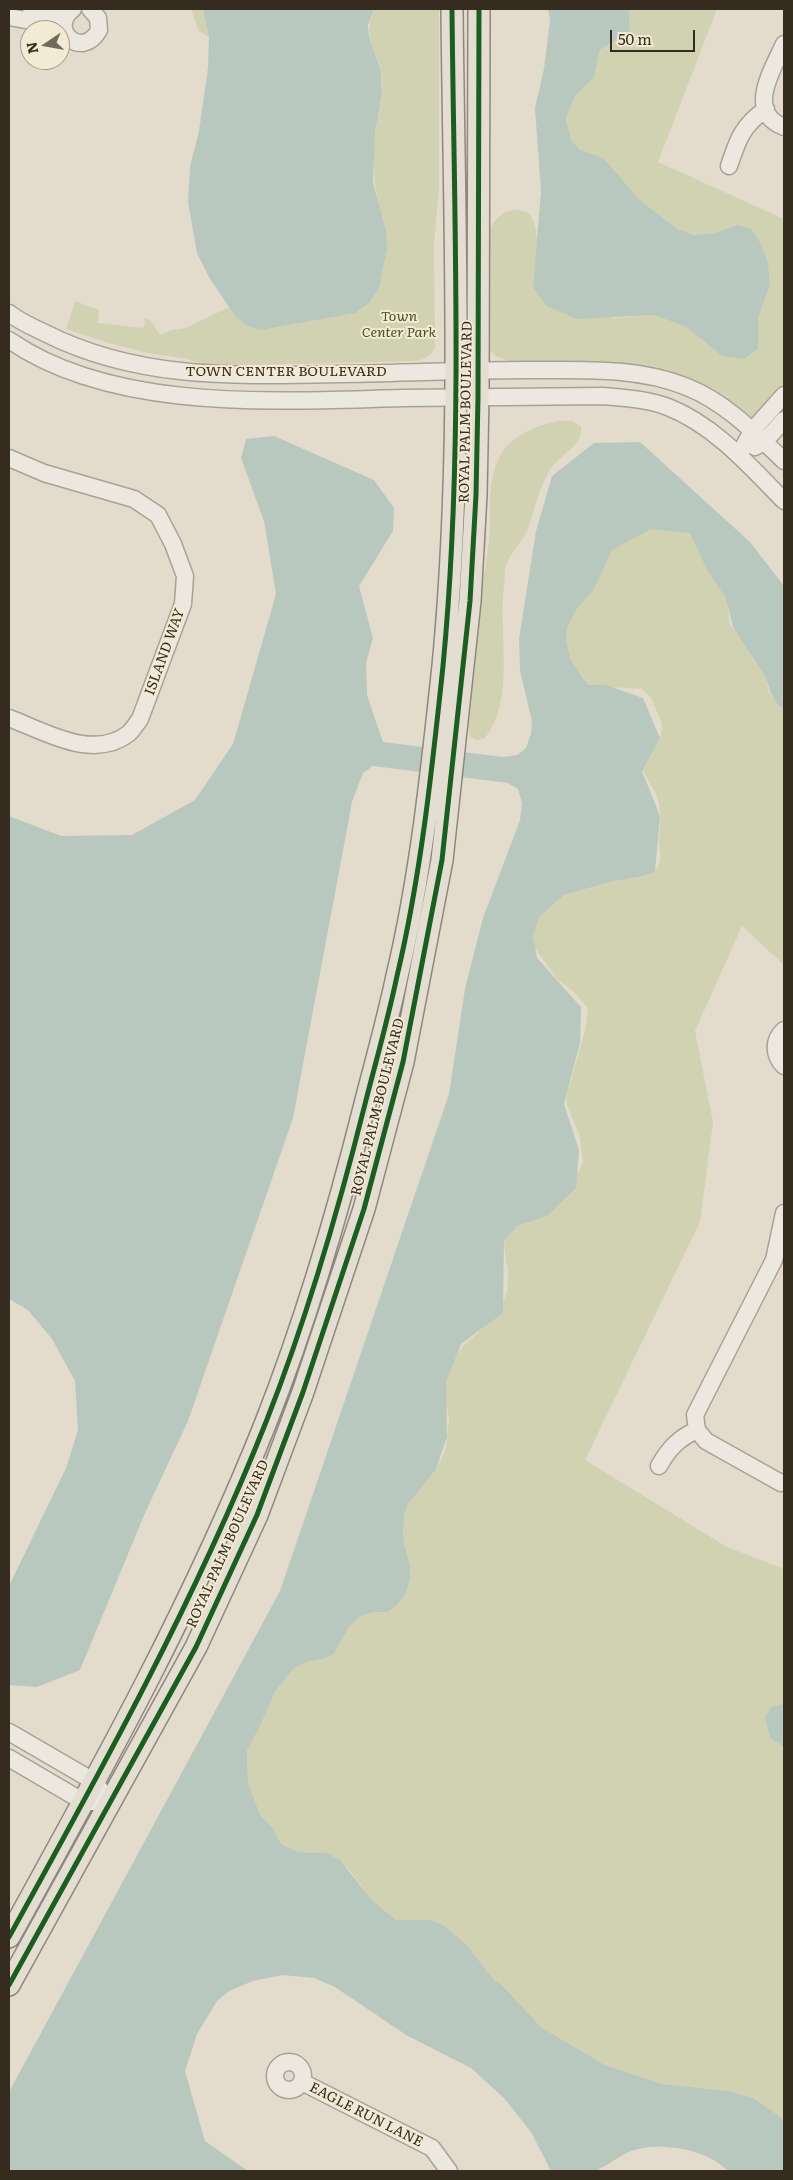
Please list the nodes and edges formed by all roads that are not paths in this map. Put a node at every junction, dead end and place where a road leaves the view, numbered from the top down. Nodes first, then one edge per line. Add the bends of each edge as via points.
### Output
1 (31, 9) edge
2 (90, 9) edge
3 (452, 9) edge
4 (479, 9) edge
5 (9, 17) edge
6 (67, 18) edge
7 (784, 44) edge
8 (766, 109) junction
9 (784, 127) edge
10 (729, 166) dead end
11 (9, 313) edge
12 (9, 340) edge
13 (62, 342) junction
14 (56, 365) junction
15 (478, 370) junction
16 (456, 371) junction
17 (784, 395) edge
18 (455, 397) junction
19 (478, 397) junction
20 (784, 420) edge
21 (752, 431) junction
22 (764, 442) junction
23 (740, 455) junction
24 (9, 458) edge
25 (784, 461) edge
26 (784, 501) edge
27 (9, 718) edge
28 (784, 1030) edge
29 (784, 1066) edge
30 (784, 1213) edge
31 (697, 1430) junction
32 (659, 1466) dead end
33 (784, 1482) edge
34 (9, 1732) edge
35 (9, 1758) edge
36 (95, 1782) junction
37 (84, 1802) junction
38 (109, 1802) junction
39 (9, 1937) edge
40 (9, 1985) edge
41 (302, 2082) dead end
42 (449, 2171) edge

1 - 6 street
2 - 6 street via 100,24 99,30 86,43 73,41 65,33
3 - 16 main road, ROYAL PALM BOULEVARD
4 - 15 main road, ROYAL PALM BOULEVARD
5 - 6 street
7 - 8 street via 764,89
8 - 9 street via 768,115
8 - 10 street via 750,120 738,140
11 - 13 street, TOWN CENTER BOULEVARD
12 - 14 street, TOWN CENTER BOULEVARD
13 - 14 street
13 - 16 street, TOWN CENTER BOULEVARD via 137,366 204,374
14 - 18 street, TOWN CENTER BOULEVARD via 117,386 218,398
15 - 16 street, TOWN CENTER BOULEVARD
15 - 19 main road, ROYAL PALM BOULEVARD
15 - 21 street, TOWN CENTER BOULEVARD via 622,372 657,378 704,395
16 - 18 main road, ROYAL PALM BOULEVARD
17 - 21 street
18 - 19 street, TOWN CENTER BOULEVARD
18 - 36 main road, ROYAL PALM BOULEVARD via 451,550 430,777 398,972 340,1204 300,1330 265,1424 184,1610
19 - 23 street, TOWN CENTER BOULEVARD via 603,396 638,399 685,416
19 - 38 main road, ROYAL PALM BOULEVARD via 470,600 456,738 442,860 403,1062 364,1209 318,1346 252,1524 196,1647
20 - 22 street
21 - 22 street, TOWN CENTER BOULEVARD
21 - 23 street
22 - 23 street
22 - 25 street, TOWN CENTER BOULEVARD
23 - 26 street, TOWN CENTER BOULEVARD
24 - 27 street, ISLAND WAY via 44,473 134,499 158,515 185,576 183,604 140,719 129,734 114,742 97,745 76,743
28 - 29 street via 775,1047 776,1055
30 - 31 street via 774,1260 695,1416
31 - 32 street via 683,1436 670,1448
31 - 33 street via 706,1441 780,1483
34 - 36 street
35 - 37 street
36 - 37 main road, ROYAL PALM BOULEVARD
36 - 38 street
37 - 38 street
37 - 39 main road, ROYAL PALM BOULEVARD
38 - 40 main road, ROYAL PALM BOULEVARD
41 - 42 street, EAGLE RUN LANE via 432,2148

